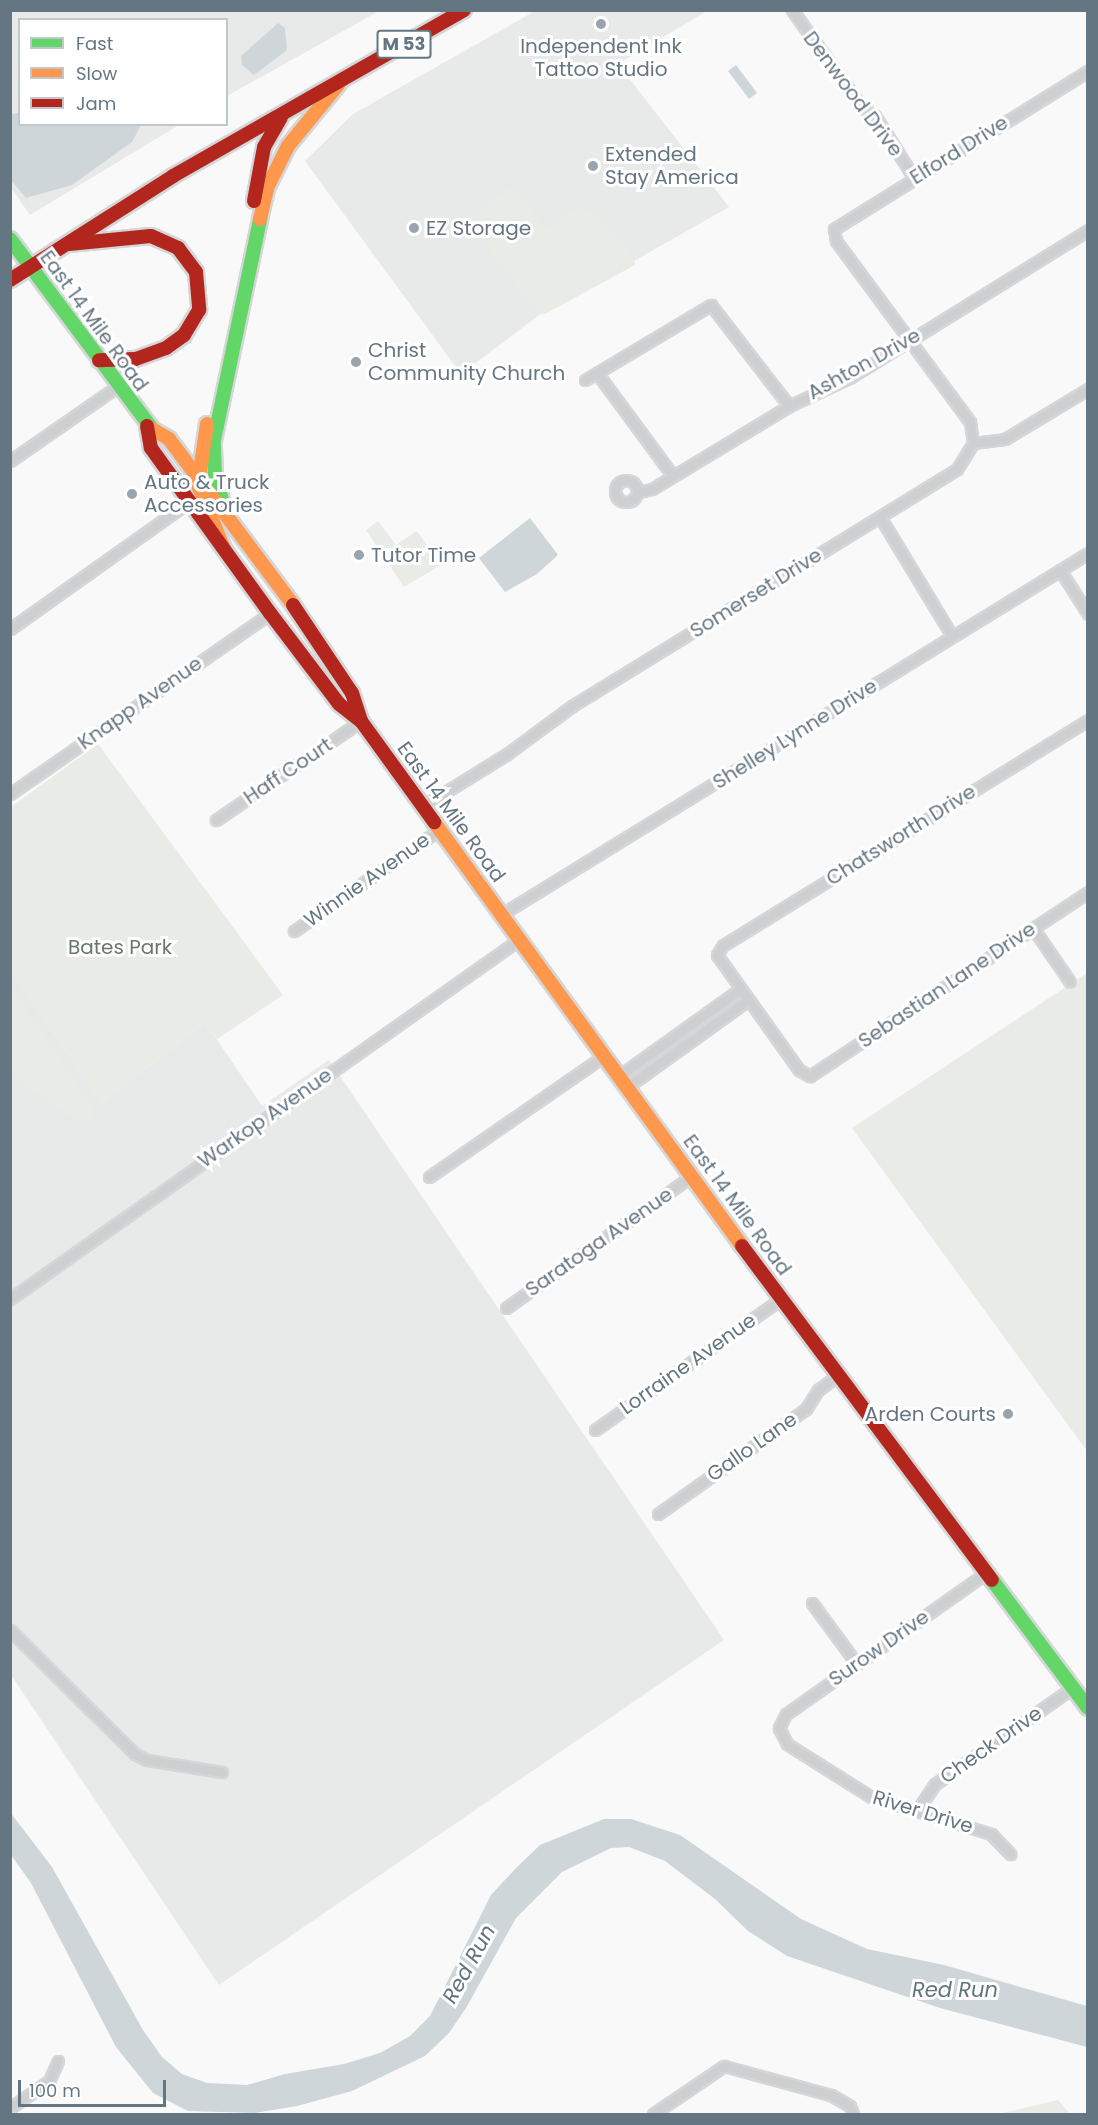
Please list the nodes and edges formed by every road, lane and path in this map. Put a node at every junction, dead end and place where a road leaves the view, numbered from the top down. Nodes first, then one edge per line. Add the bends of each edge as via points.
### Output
1 (464, 10) edge
2 (792, 10) edge
3 (1088, 71) edge
4 (344, 78) junction
5 (285, 112) junction
6 (914, 178) junction
7 (1088, 230) edge
8 (10, 239) edge
9 (63, 245) junction
10 (31, 266) junction
11 (10, 280) edge
12 (909, 340) junction
13 (99, 360) junction
14 (597, 373) junction
15 (585, 380) dead end
16 (118, 386) junction
17 (1088, 389) edge
18 (789, 406) junction
19 (147, 426) junction
20 (973, 443) junction
21 (10, 461) edge
22 (197, 476) junction
23 (673, 476) junction
24 (638, 492) dead end
25 (189, 502) junction
26 (227, 516) junction
27 (880, 518) junction
28 (224, 549) junction
29 (1088, 553) edge
30 (1060, 570) junction
31 (270, 613) junction
32 (1088, 614) edge
33 (10, 629) edge
34 (952, 636) junction
35 (1088, 720) edge
36 (361, 722) junction
37 (10, 794) edge
38 (423, 806) junction
39 (216, 820) dead end
40 (440, 829) junction
41 (1088, 892) edge
42 (502, 914) junction
43 (1033, 928) junction
44 (294, 932) dead end
45 (520, 939) junction
46 (1070, 982) dead end
47 (740, 989) junction
48 (748, 1000) junction
49 (604, 1056) junction
50 (623, 1082) junction
51 (692, 1176) junction
52 (429, 1177) dead end
53 (10, 1299) edge
54 (782, 1299) junction
55 (506, 1308) dead end
56 (838, 1375) junction
57 (595, 1430) dead end
58 (658, 1514) dead end
59 (986, 1573) junction
60 (812, 1603) dead end
61 (10, 1630) edge
62 (856, 1663) junction
63 (1072, 1688) junction
64 (1088, 1708) edge
65 (779, 1728) joint
66 (222, 1772) dead end
67 (918, 1809) junction
68 (1010, 1854) dead end
69 (58, 2061) dead end
70 (10, 2108) edge
71 (653, 2115) edge
72 (853, 2115) edge

1 - 4 main road, M 53
2 - 6 street, Denwood Drive via 861,106 875,116
3 - 6 street, Elford Drive
4 - 5 main road, M 53
4 - 26 main road via 288,146 267,188 213,440 215,477
5 - 9 main road, M 53
5 - 22 main road via 264,147
6 - 12 street, Elford Drive via 834,232 836,241
7 - 12 street, Ashton Drive
8 - 10 main road, East 14 Mile Road
9 - 10 main road, M 53
9 - 13 main road via 151,236 178,248 196,272 199,310 184,335 166,348 135,359
10 - 11 main road, M 53
10 - 13 main road, East 14 Mile Road
12 - 18 street, Ashton Drive via 850,377
12 - 20 street via 970,422
13 - 16 main road, East 14 Mile Road
14 - 15 street
14 - 18 street via 711,305
14 - 23 street
16 - 19 main road, East 14 Mile Road
16 - 21 street
17 - 20 street via 1005,439
18 - 23 street, Ashton Drive
19 - 22 main road, East 14 Mile Road via 169,439
19 - 25 main road, East 14 Mile Road via 151,448
20 - 27 street, Somerset Drive via 957,468
22 - 26 main road, East 14 Mile Road
22 - 28 main road via 200,495
23 - 24 street, Ashton Drive
25 - 28 main road, East 14 Mile Road
25 - 33 street
26 - 36 main road, East 14 Mile Road via 352,693
27 - 34 street
27 - 38 street, Somerset Drive via 572,706 507,754
28 - 31 main road, East 14 Mile Road
29 - 30 street, Shelley Lynne Drive
30 - 32 street
30 - 34 street, Shelley Lynne Drive
31 - 36 main road, East 14 Mile Road via 339,704
31 - 37 street, Knapp Avenue
34 - 42 street, Shelley Lynne Drive
35 - 47 street, Chatsworth Drive via 717,952
36 - 38 main road, East 14 Mile Road
36 - 39 street, Haff Court
38 - 40 main road, East 14 Mile Road
40 - 42 main road, East 14 Mile Road
40 - 44 street, Winnie Avenue
41 - 43 street, Sebastian Lane Drive
42 - 45 main road, East 14 Mile Road
43 - 46 street
43 - 48 street, Sebastian Lane Drive via 806,1076
45 - 49 main road, East 14 Mile Road
45 - 53 street, Warkop Avenue
47 - 48 street
47 - 50 street
48 - 50 street
49 - 50 main road, East 14 Mile Road
49 - 52 street
50 - 51 main road, East 14 Mile Road
51 - 54 main road, East 14 Mile Road
51 - 55 street, Saratoga Avenue
54 - 56 main road, East 14 Mile Road
54 - 57 street, Lorraine Avenue
56 - 58 street, Gallo Lane via 818,1390 806,1409
56 - 59 main road, East 14 Mile Road
59 - 62 street, Surow Drive
59 - 63 main road, East 14 Mile Road
60 - 62 street
61 - 66 street via 135,1754 147,1760
62 - 65 street, Surow Drive via 786,1714
63 - 64 main road, East 14 Mile Road
63 - 67 street, Check Drive via 935,1784
65 - 67 street, River Drive via 787,1744 863,1793
67 - 68 street, River Drive via 991,1834
69 - 70 street via 49,2081
71 - 72 street via 724,2066 831,2095 850,2106

